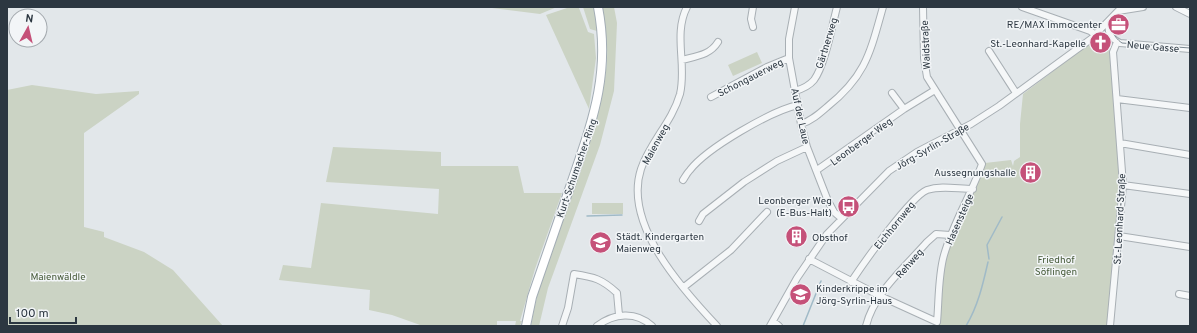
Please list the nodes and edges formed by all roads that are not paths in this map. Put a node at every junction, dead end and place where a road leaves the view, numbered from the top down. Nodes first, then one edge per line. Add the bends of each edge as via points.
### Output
1 (598, 7) edge
2 (687, 7) edge
3 (753, 7) edge
4 (795, 7) edge
5 (837, 7) edge
6 (883, 7) edge
7 (923, 7) edge
8 (1022, 7) edge
9 (1143, 7) edge
10 (1176, 7) edge
11 (1115, 10) edge
12 (1190, 14) edge
13 (1110, 21) junction
14 (753, 27) dead end
15 (1109, 34) junction
16 (1093, 37) junction
17 (718, 42) dead end
18 (1116, 42) junction
19 (1190, 49) edge
20 (989, 51) dead end
21 (789, 58) junction
22 (682, 60) junction
23 (935, 90) junction
24 (795, 91) junction
25 (892, 93) dead end
26 (1016, 93) junction
27 (711, 97) dead end
28 (1117, 99) junction
29 (798, 105) junction
30 (1190, 108) edge
31 (904, 110) junction
32 (801, 124) junction
33 (960, 130) junction
34 (1120, 143) junction
35 (807, 147) junction
36 (1190, 155) edge
37 (982, 164) joint
38 (817, 170) junction
39 (684, 180) dead end
40 (1122, 185) junction
41 (973, 189) junction
42 (1190, 194) edge
43 (767, 212) dead end
44 (841, 218) junction
45 (699, 221) dead end
46 (950, 235) junction
47 (1119, 236) junction
48 (1190, 247) edge
49 (809, 259) junction
50 (851, 282) junction
51 (684, 287) junction
52 (1179, 294) dead end
53 (880, 296) junction
54 (1190, 296) edge
55 (619, 314) junction
56 (771, 323) edge
57 (526, 326) edge
58 (562, 326) edge
59 (597, 326) edge
60 (652, 326) edge
61 (717, 326) edge
62 (779, 326) edge
63 (866, 326) edge
64 (1110, 326) edge

1 - 57 main road, Kurt-Schumacher-Ring via 602,34 602,63 595,112 532,296
2 - 22 street, Maienweg via 680,38
3 - 14 street
4 - 21 street, Auf der Laue via 789,39
5 - 24 street, Gärtnerweg via 815,79 809,85
6 - 32 street via 869,56 860,74 833,102 811,120
7 - 23 street, Waidstraße via 925,66 927,77
8 - 16 street via 1090,31
9 - 11 street
10 - 12 street
11 - 13 street, Jörg-Syrlin-Straße
13 - 15 street
13 - 16 street, Jörg-Syrlin-Straße
15 - 16 street
15 - 18 street, Neue Gasse
16 - 26 street, Jörg-Syrlin-Straße
17 - 22 street via 704,55
18 - 19 street, Neue Gasse via 1132,46
18 - 28 street, St.-Leonhard-Straße via 1113,50
20 - 26 street
21 - 24 street, Auf der Laue
21 - 27 street, Schongauerweg via 767,66
22 - 51 street, Maienweg via 680,94 669,120 641,169 638,196 652,244 671,273
23 - 31 street, Leonberger Weg
23 - 33 street, Waidstraße
24 - 29 street, Auf der Laue
25 - 31 street
26 - 33 street, Jörg-Syrlin-Straße
28 - 30 street
28 - 34 street, St.-Leonhard-Straße
29 - 32 street, Auf der Laue
29 - 39 street via 758,122 717,147 690,170
31 - 38 street, Leonberger Weg
32 - 35 street, Auf der Laue
33 - 37 street, Waidstraße
33 - 44 street, Jörg-Syrlin-Straße via 897,166
34 - 36 street
34 - 40 street, St.-Leonhard-Straße
35 - 38 street, Auf der Laue
35 - 45 street via 777,161 744,182 703,214
37 - 41 street, Hasensteige
38 - 44 street, Auf der Laue via 831,208
40 - 42 street
40 - 47 street, St.-Leonhard-Straße
41 - 46 street, Hasensteige
41 - 50 street, Eichhornweg via 938,188 920,194
43 - 51 street via 731,250
44 - 49 street, Jörg-Syrlin-Straße
46 - 53 street, Rehweg via 936,234
46 - 53 street, Hasensteige via 943,257 937,322
47 - 48 street
47 - 64 street, St.-Leonhard-Straße
49 - 50 street
49 - 56 street, Jörg-Syrlin-Straße
50 - 53 street
51 - 61 street, Maienweg
52 - 54 street
53 - 63 street, Rehweg
55 - 58 street via 617,293 605,282 595,277 574,274
55 - 59 street
55 - 60 street via 635,316
56 - 62 street

